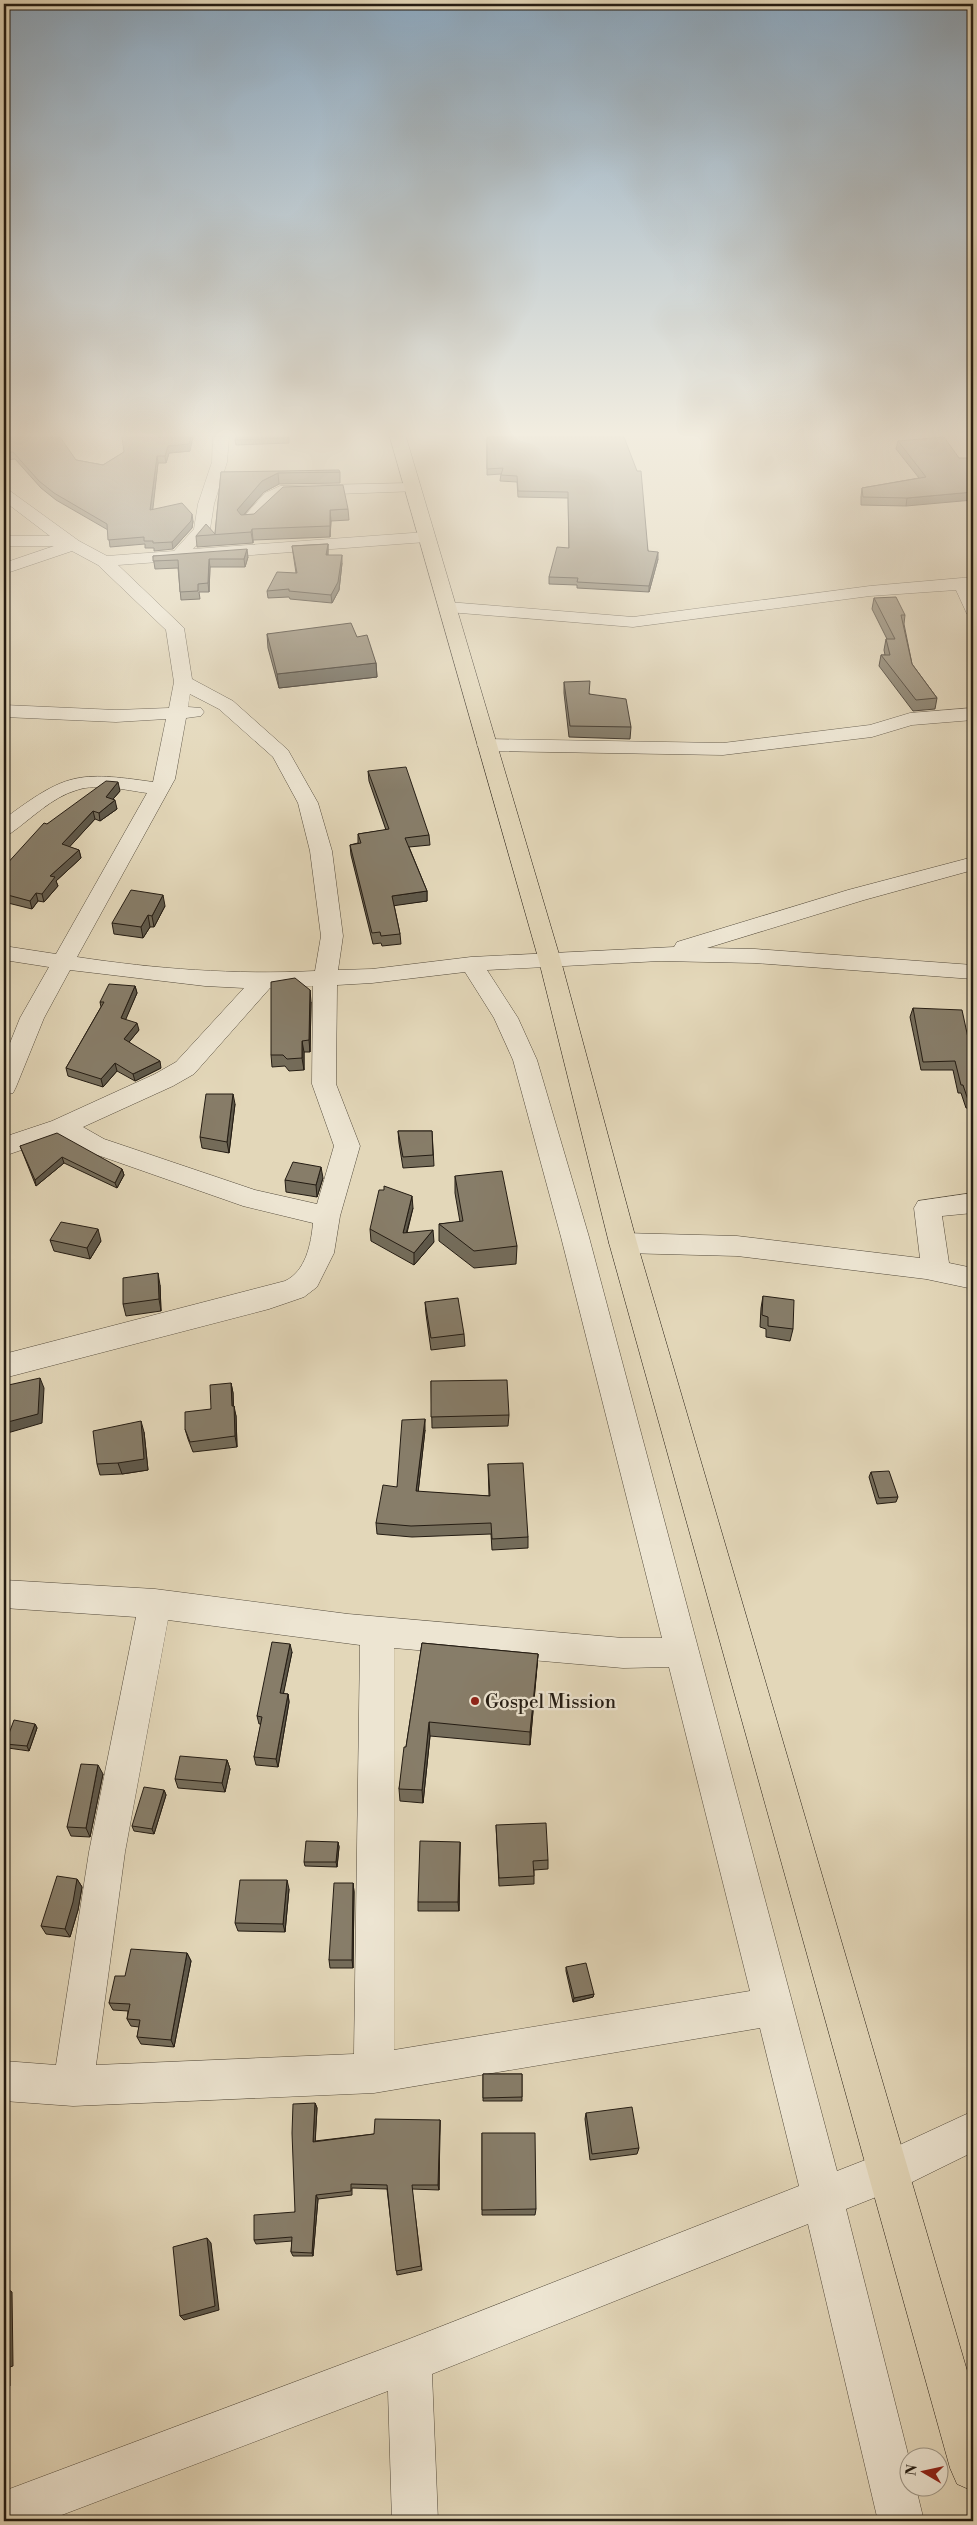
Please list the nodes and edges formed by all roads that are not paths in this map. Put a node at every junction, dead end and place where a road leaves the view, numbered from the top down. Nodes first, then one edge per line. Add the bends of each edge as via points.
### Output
1 (39, 555) edge
2 (93, 555) edge
3 (180, 555) edge
4 (432, 555) edge
5 (104, 561) junction
6 (4, 569) edge
7 (968, 583) edge
8 (448, 607) junction
9 (973, 610) edge
10 (183, 682) junction
11 (226, 705) junction
12 (4, 711) edge
13 (177, 714) junction
14 (973, 714) edge
15 (487, 745) junction
16 (159, 789) junction
17 (4, 829) edge
18 (973, 863) edge
19 (4, 953) edge
20 (660, 954) junction
21 (550, 961) junction
22 (64, 962) junction
23 (471, 964) junction
24 (973, 972) edge
25 (325, 979) junction
26 (263, 981) junction
27 (4, 1086) edge
28 (61, 1127) junction
29 (4, 1147) edge
30 (973, 1202) edge
31 (327, 1216) junction
32 (623, 1243) junction
33 (936, 1271) junction
34 (973, 1278) edge
35 (4, 1366) edge
36 (4, 1594) edge
37 (155, 1604) junction
38 (377, 1631) junction
39 (682, 1650) junction
40 (774, 2006) junction
41 (374, 2073) junction
42 (4, 2080) edge
43 (73, 2086) junction
44 (973, 2131) edge
45 (889, 2171) junction
46 (823, 2198) junction
47 (409, 2361) junction
48 (973, 2468) edge
49 (15, 2514) edge
50 (415, 2521) edge
51 (901, 2521) edge

1 - 6 street
2 - 5 street
3 - 5 street
4 - 8 highway
5 - 10 street via 175,628
7 - 8 street via 870,591 633,622
7 - 9 street
8 - 15 highway
10 - 11 street
10 - 13 street
11 - 13 street
11 - 25 street via 281,754 308,803 328,892 332,936
12 - 13 street via 116,716
13 - 16 street via 165,779
14 - 15 street via 910,719 872,731 722,749
15 - 21 highway
16 - 17 street via 105,782 72,785 61,789
16 - 22 street
18 - 20 street
19 - 22 street
20 - 21 street
20 - 24 street via 755,956
21 - 23 street
21 - 32 highway
22 - 26 street via 205,978
22 - 27 street via 32,1018
23 - 25 street
23 - 39 street via 506,1018 525,1060 575,1237
25 - 26 street
25 - 31 street via 324,1084 347,1146
26 - 28 street via 184,1068
28 - 29 street
28 - 31 street via 95,1145 252,1199
30 - 33 street via 927,1208
31 - 35 street via 327,1232 317,1262 302,1285 269,1298
32 - 33 street via 737,1246
32 - 45 highway
33 - 34 street
36 - 37 street
37 - 38 street
37 - 43 street via 107,1852
38 - 39 street via 641,1654
38 - 41 street
39 - 40 street
40 - 41 street
40 - 46 street
41 - 43 street
42 - 43 street
44 - 45 street
45 - 46 street
45 - 48 highway
46 - 47 street
46 - 51 street
47 - 49 street
47 - 50 street

